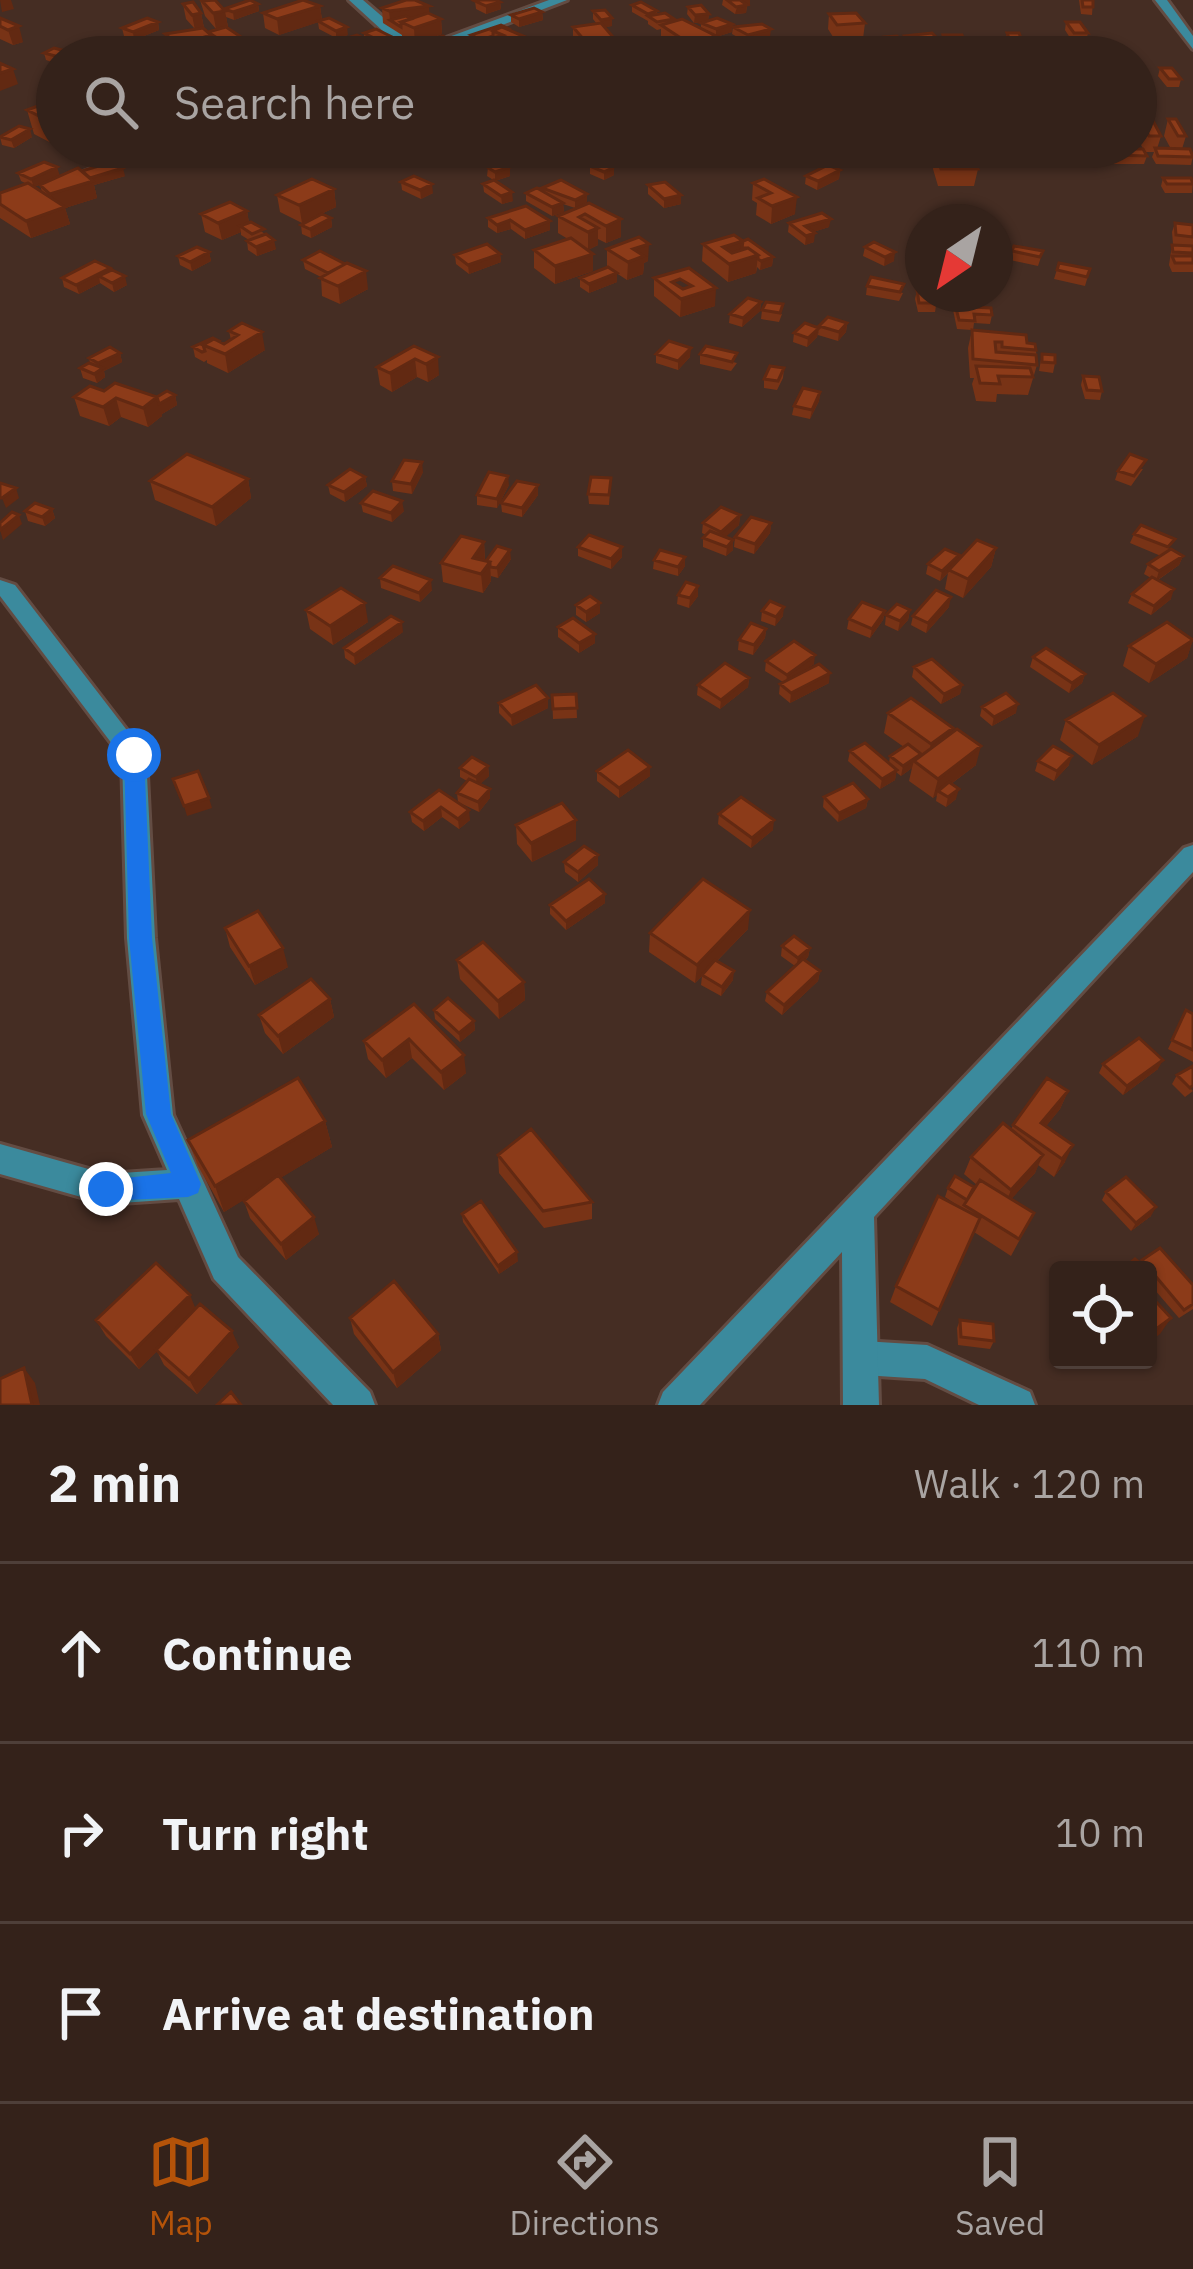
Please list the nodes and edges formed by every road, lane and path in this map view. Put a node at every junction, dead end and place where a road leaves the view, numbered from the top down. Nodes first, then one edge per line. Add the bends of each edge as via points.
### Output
1 (355, 0) edge
2 (561, 0) edge
3 (1161, 0) edge
4 (396, 36) edge
5 (465, 36) edge
6 (1193, 45) edge
7 (104, 168) edge
8 (68, 181) edge
9 (0, 587) edge
10 (1193, 855) edge
11 (0, 1159) edge
12 (188, 1184) junction
13 (858, 1214) junction
14 (863, 1358) junction
15 (357, 1405) edge
16 (676, 1405) edge
17 (861, 1405) edge
18 (1017, 1405) edge

1 - 4 street
2 - 5 street
3 - 6 street
7 - 8 street
9 - 12 street via 134,755 158,1114
10 - 13 street
11 - 12 street via 106,1189
12 - 15 street via 226,1268
13 - 14 street
13 - 16 street
14 - 17 street
14 - 18 street via 927,1362

